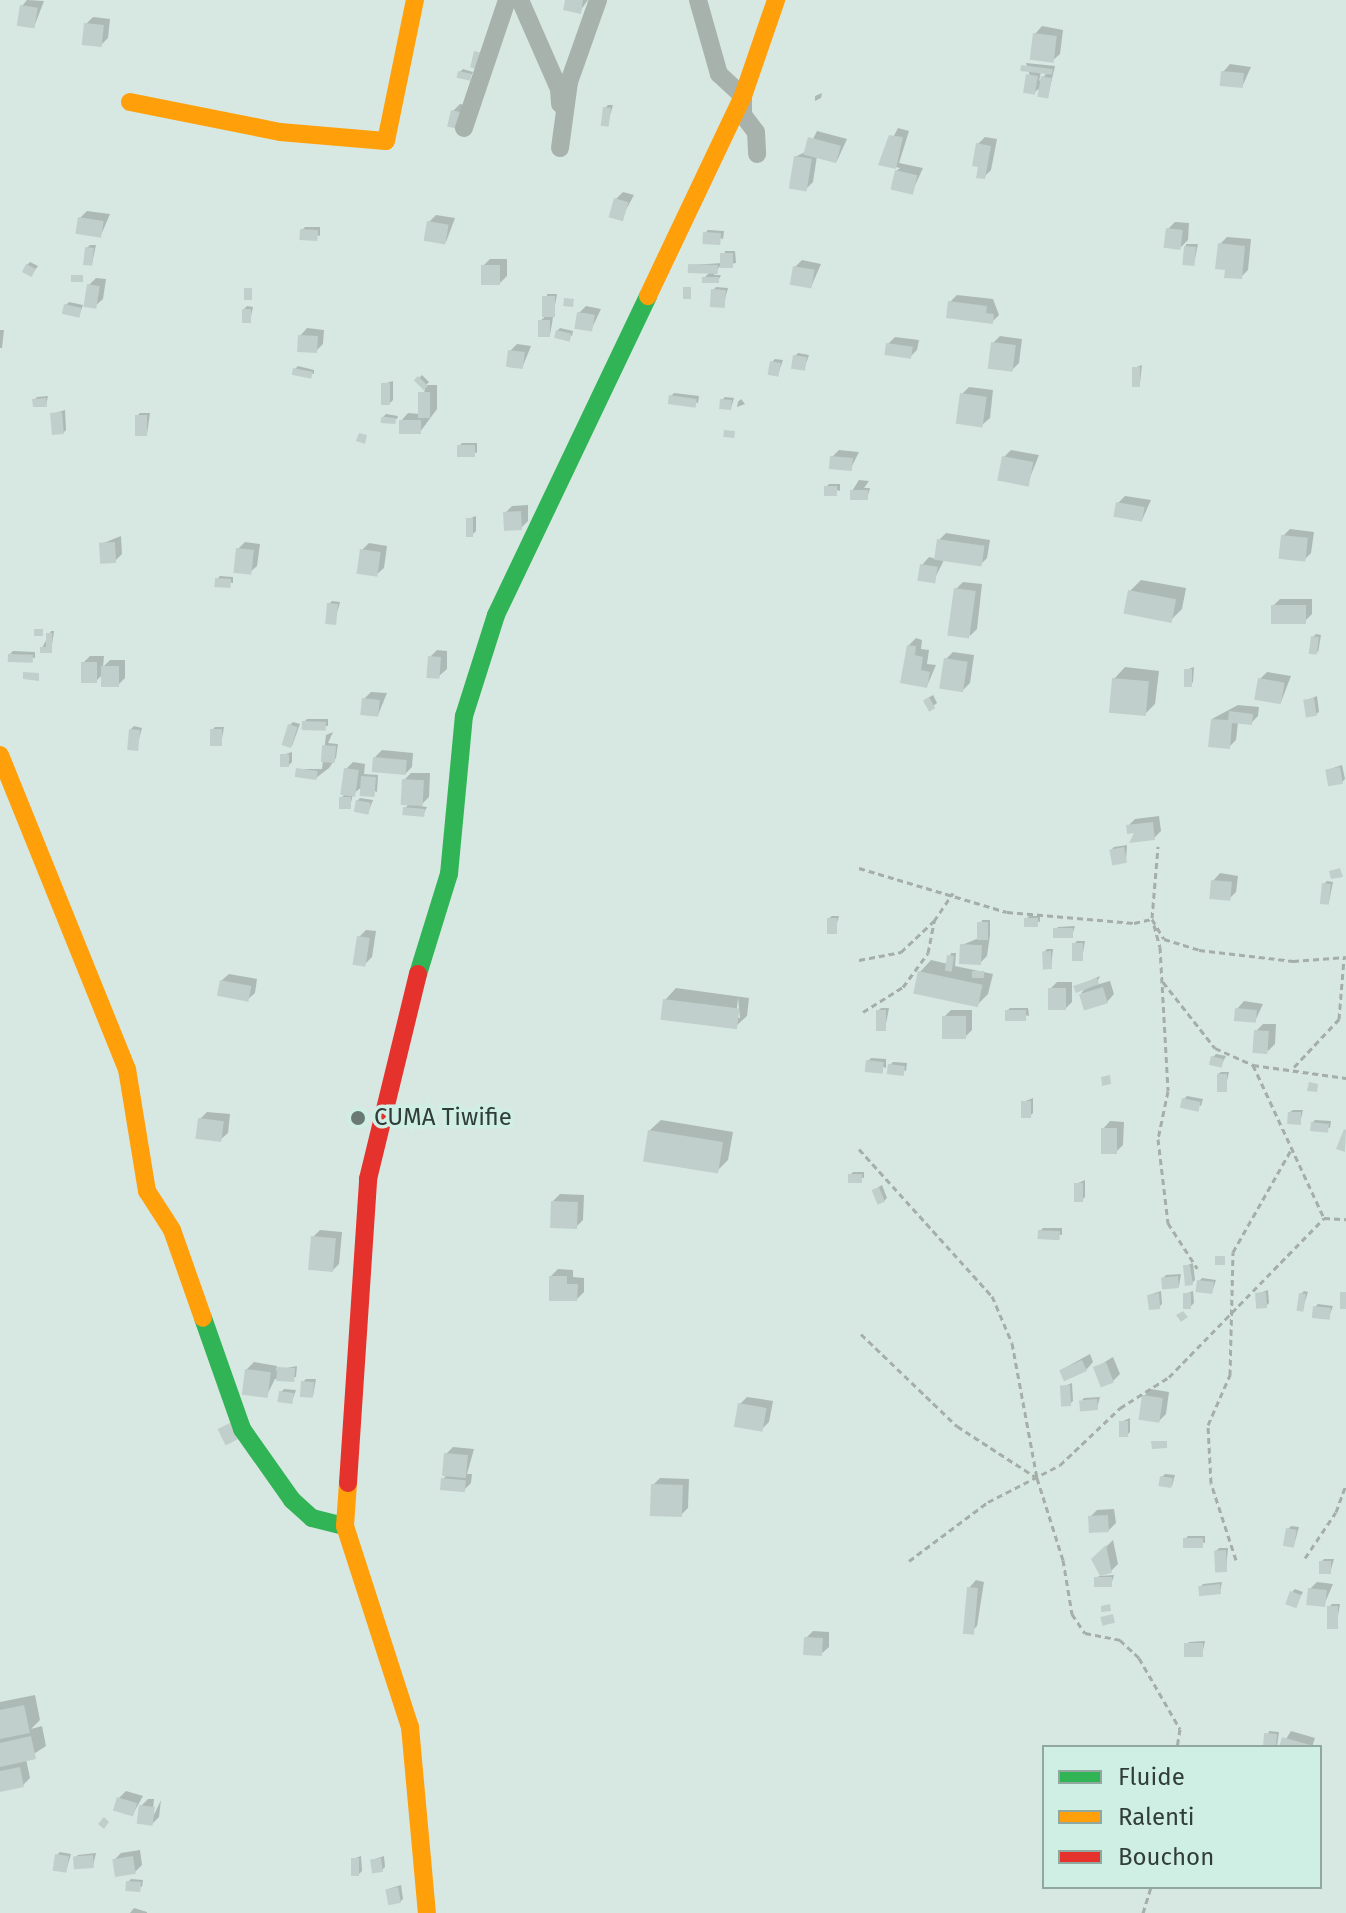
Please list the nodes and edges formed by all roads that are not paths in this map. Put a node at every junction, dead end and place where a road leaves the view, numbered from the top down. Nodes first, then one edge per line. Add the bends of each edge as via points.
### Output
1 (415, 0) edge
2 (507, 0) edge
3 (520, 0) edge
4 (598, 0) edge
5 (698, 0) edge
6 (776, 0) edge
7 (743, 96) junction
8 (130, 102) dead end
9 (561, 113) junction
10 (464, 128) dead end
11 (560, 148) dead end
12 (757, 154) dead end
13 (0, 755) edge
14 (345, 1526) junction
15 (427, 1913) edge

1 - 8 street via 386,141 280,132
2 - 10 street
3 - 9 street via 559,89
4 - 9 street
5 - 7 street via 719,74
6 - 7 street
7 - 12 street via 743,115 756,132
7 - 14 street via 496,615 464,716 449,874 417,978 368,1179
9 - 11 street
13 - 14 street via 127,1069 147,1191 172,1230 242,1429 292,1500 312,1518
14 - 15 street via 410,1727

